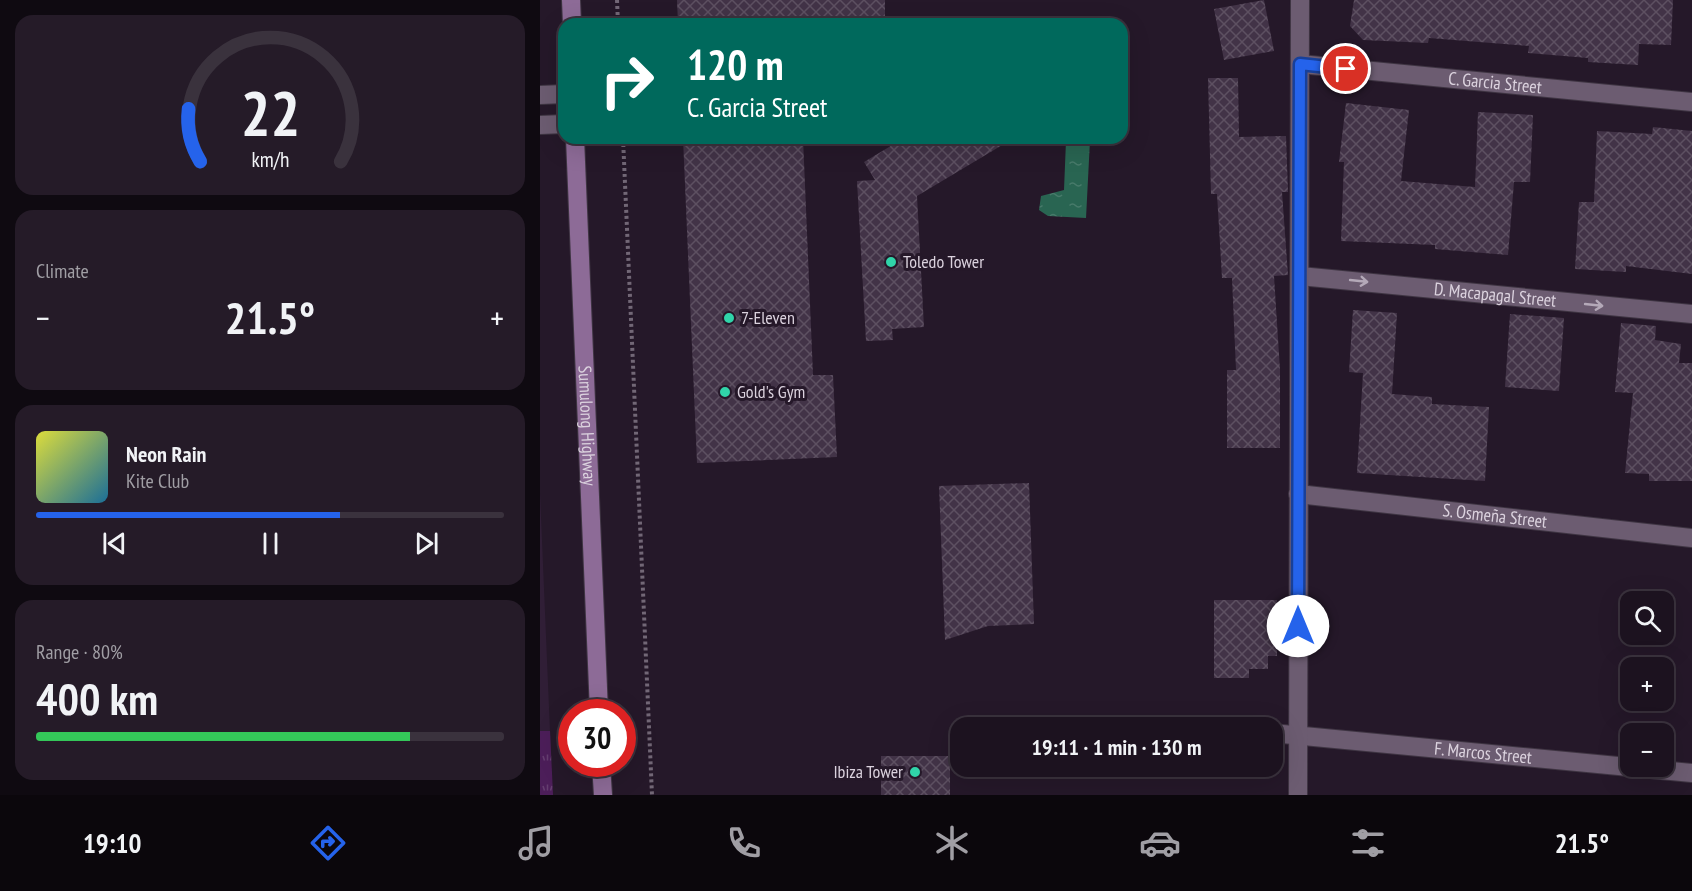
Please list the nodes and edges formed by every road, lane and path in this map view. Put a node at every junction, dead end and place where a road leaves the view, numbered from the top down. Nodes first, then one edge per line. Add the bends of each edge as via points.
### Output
1 (571, 0) edge
2 (617, 0) edge
3 (1300, 0) edge
4 (572, 18) edge
5 (618, 18) edge
6 (1300, 64) junction
7 (558, 94) edge
8 (540, 95) edge
9 (1692, 102) edge
10 (558, 124) edge
11 (540, 125) edge
12 (575, 144) edge
13 (623, 144) edge
14 (1300, 276) junction
15 (1692, 314) edge
16 (1298, 494) junction
17 (1692, 538) edge
18 (598, 699) edge
19 (1283, 734) edge
20 (1299, 736) junction
21 (1692, 773) edge
22 (602, 777) edge
23 (603, 795) edge
24 (652, 795) edge
25 (1298, 795) edge

1 - 4 main road
2 - 5 path
3 - 6 street
6 - 9 street, C. Garcia Street
6 - 14 street
7 - 8 street
10 - 11 street
12 - 18 main road, Sumulong Highway
13 - 24 path
14 -> 15 street, D. Macapagal Street
14 - 16 street
16 - 17 street, S. Osmeña Street
16 - 20 street
19 - 20 street, F. Marcos Street
20 - 21 street, F. Marcos Street
20 - 25 street
22 - 23 main road

